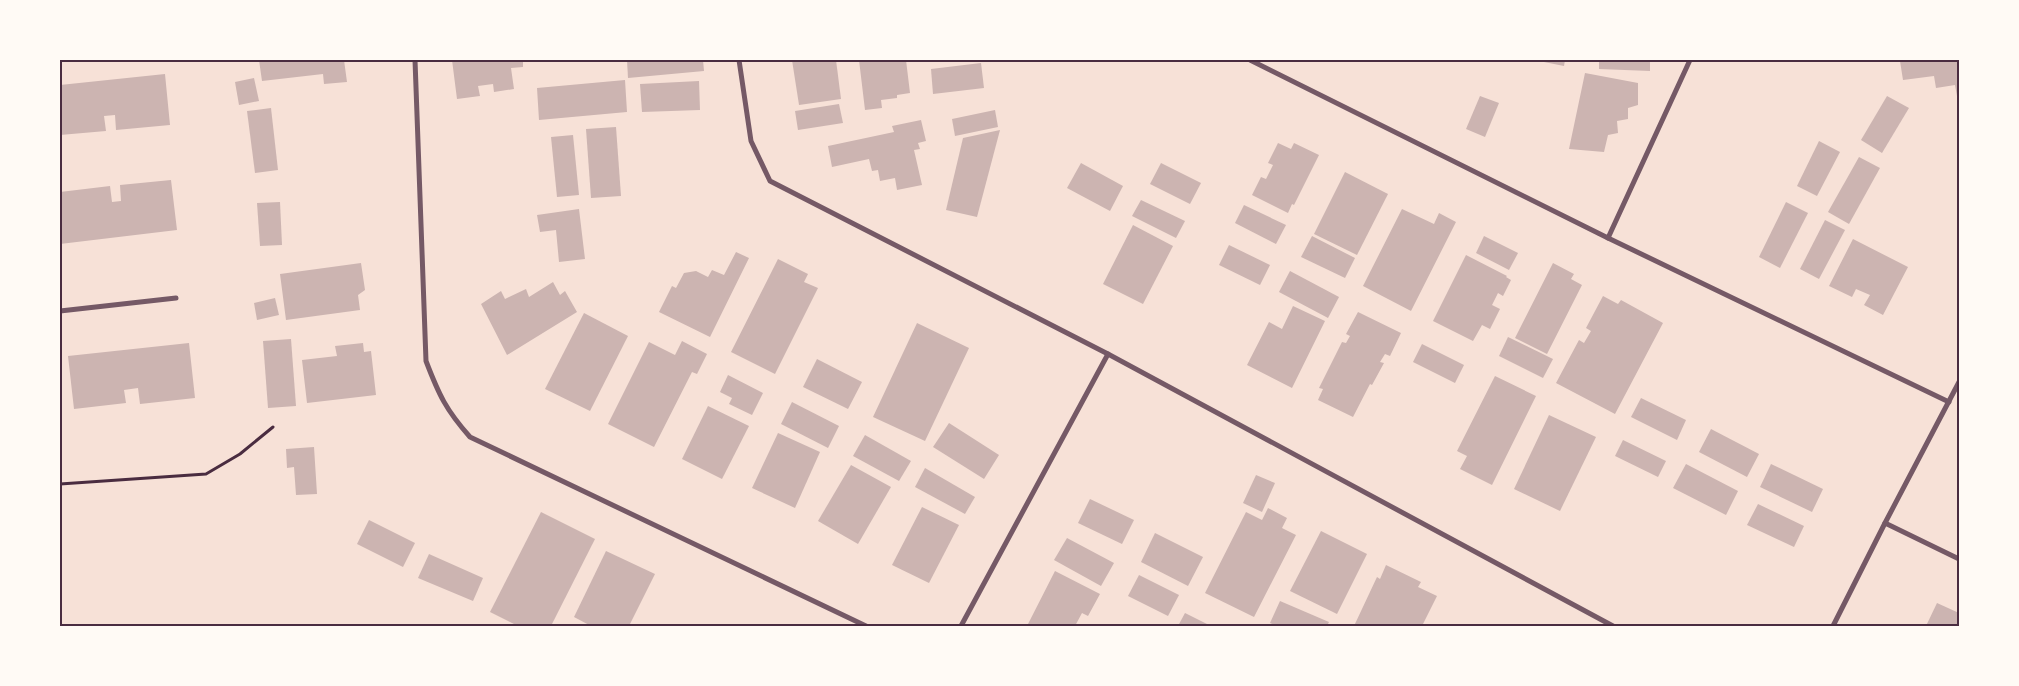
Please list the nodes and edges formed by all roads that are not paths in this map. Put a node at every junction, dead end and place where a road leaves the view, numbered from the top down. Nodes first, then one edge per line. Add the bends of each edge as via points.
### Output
1 (415, 60) edge
2 (739, 60) edge
3 (1250, 60) edge
4 (1690, 60) edge
5 (1608, 238) junction
6 (176, 298) dead end
7 (60, 311) edge
8 (1108, 354) junction
9 (1959, 382) edge
10 (1949, 402) junction
11 (1884, 523) junction
12 (1959, 559) edge
13 (866, 626) edge
14 (961, 626) edge
15 (1613, 626) edge
16 (1833, 626) edge

1 - 13 street via 426,361 450,414 470,437
2 - 8 street via 751,141 770,181
3 - 5 street
4 - 5 street
5 - 10 street
6 - 7 street
8 - 14 street
8 - 15 street
9 - 10 street
10 - 11 street
11 - 12 street
11 - 16 street

